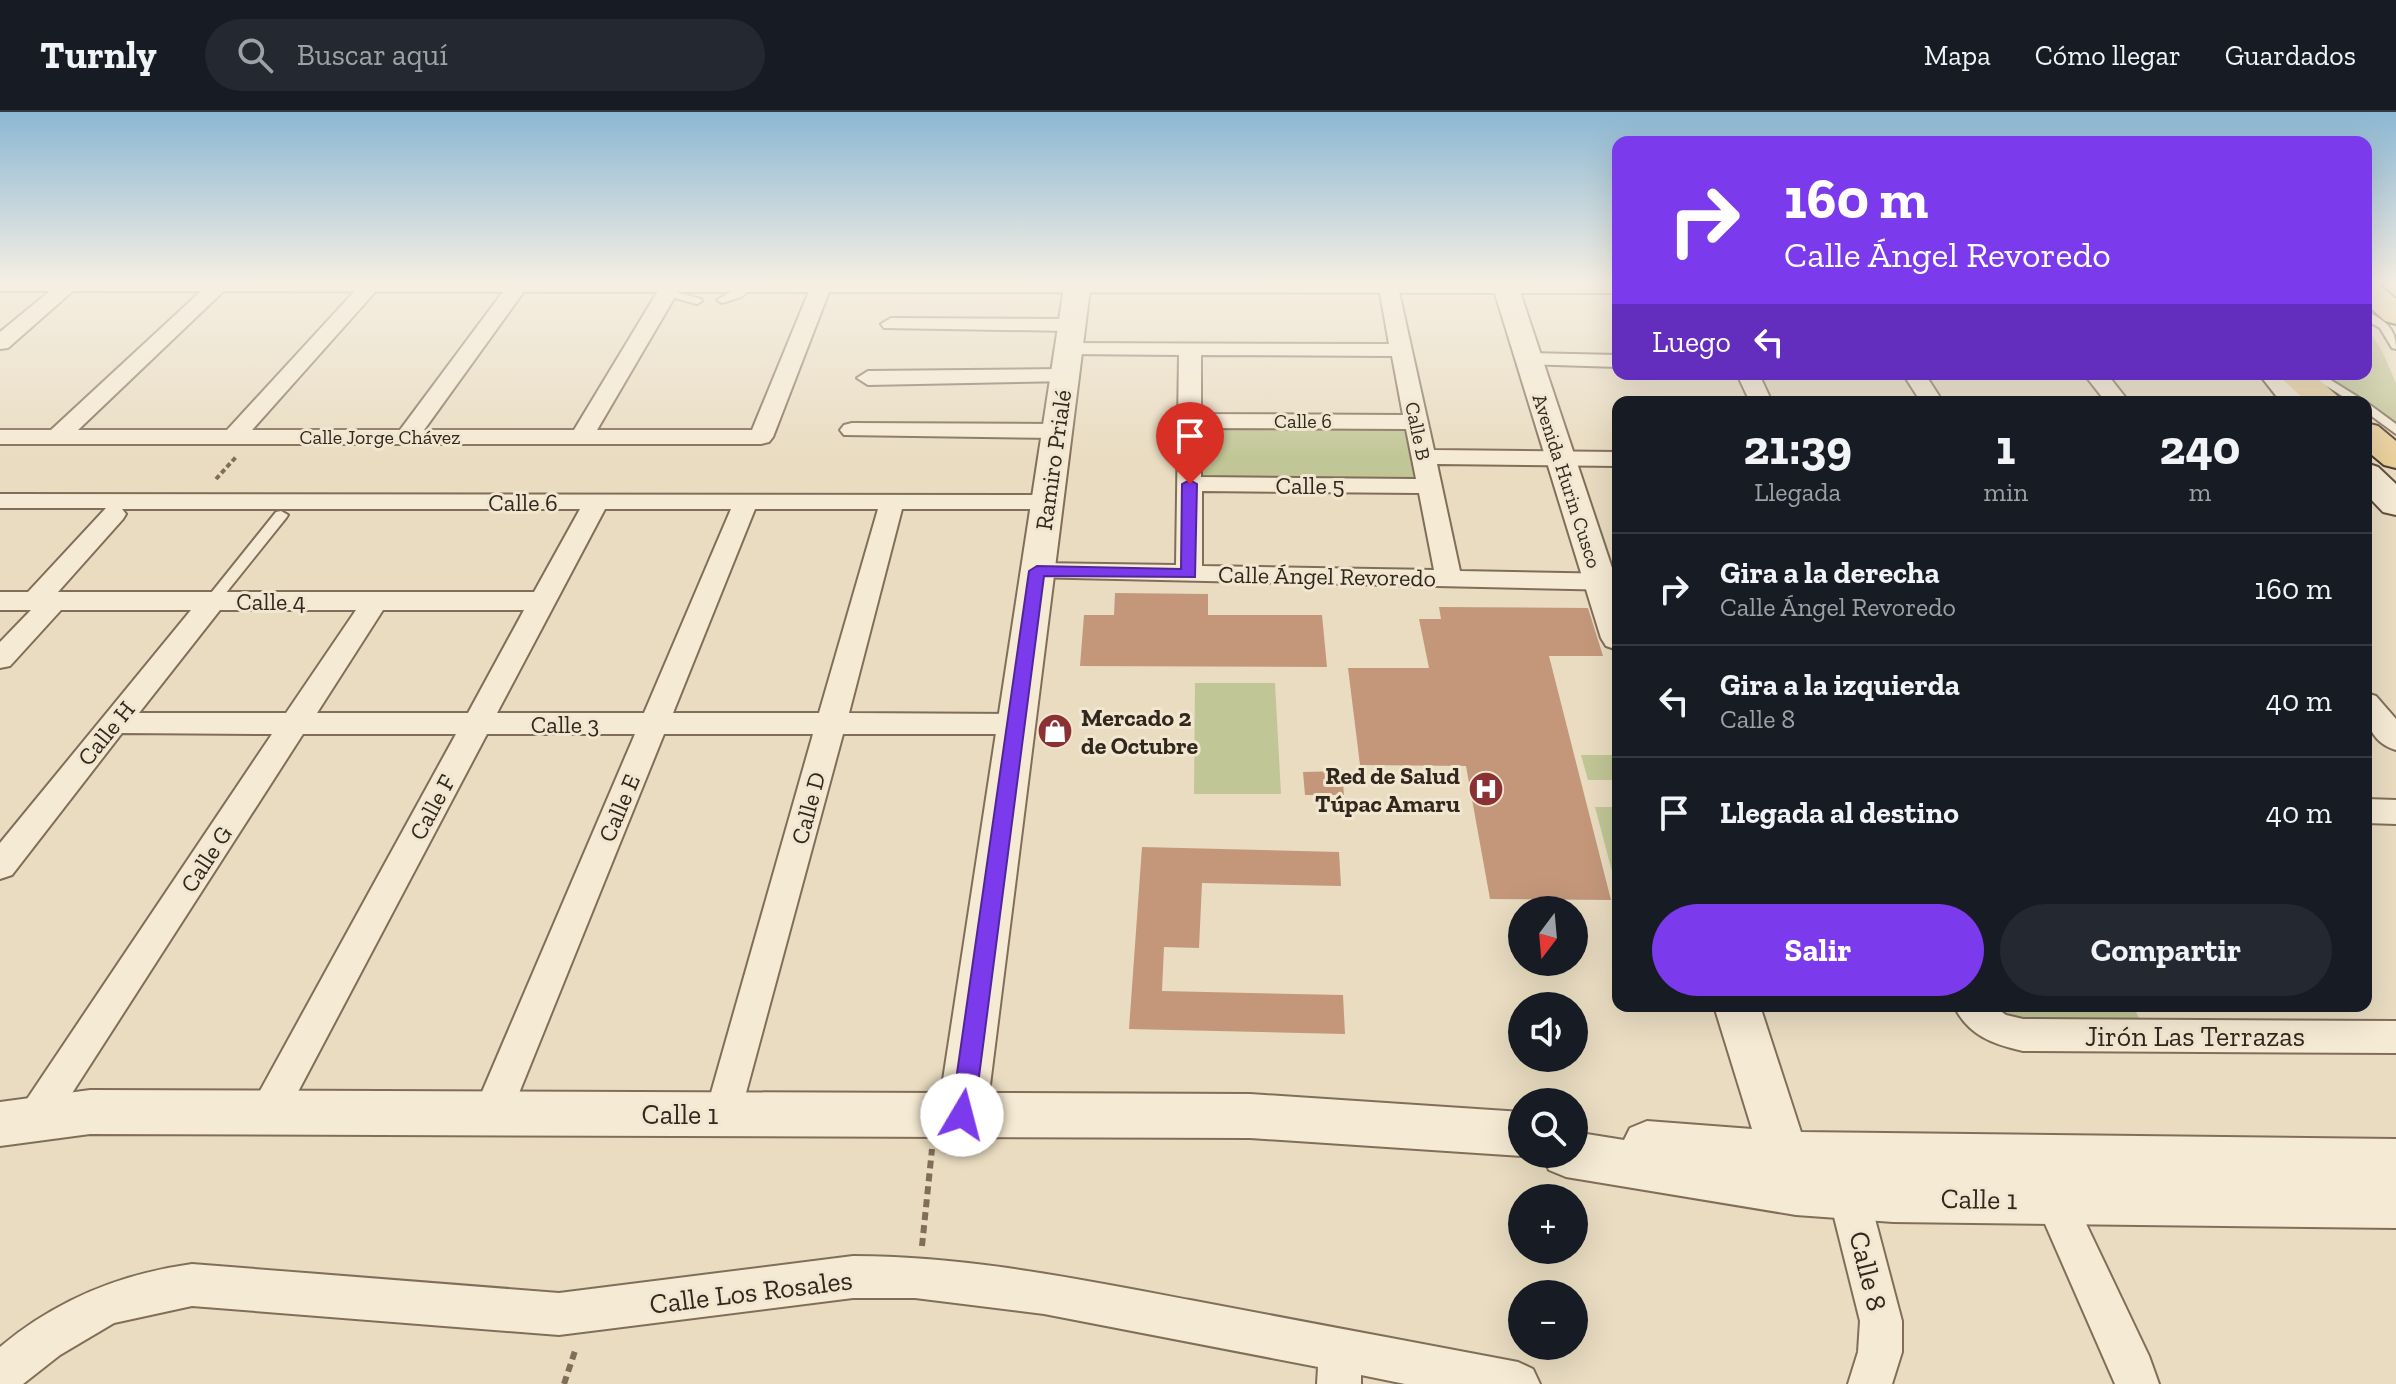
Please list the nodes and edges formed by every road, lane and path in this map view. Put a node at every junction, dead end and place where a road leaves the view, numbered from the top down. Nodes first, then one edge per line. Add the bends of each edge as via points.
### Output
1 (161, 340) edge
2 (325, 340) edge
3 (478, 340) edge
4 (639, 340) edge
5 (800, 340) edge
6 (1002, 340) edge
7 (1069, 340) edge
8 (1399, 340) edge
9 (1522, 340) edge
10 (1190, 349) junction
11 (1068, 350) junction
12 (1401, 350) junction
13 (1528, 359) junction
14 (1612, 361) edge
15 (868, 378) dead end
16 (2100, 380) edge
17 (2323, 380) edge
18 (2291, 387) edge
19 (2113, 396) edge
20 (2313, 396) edge
21 (2350, 396) edge
22 (1189, 421) junction
23 (1416, 422) junction
24 (2372, 424) edge
25 (852, 430) dead end
26 (1057, 431) junction
27 (0, 437) edge
28 (57, 437) junction
29 (243, 437) junction
30 (407, 437) junction
31 (581, 437) junction
32 (2380, 448) edge
33 (1424, 457) junction
34 (1560, 458) junction
35 (1612, 459) edge
36 (1190, 484) junction
37 (1430, 486) junction
38 (197, 501) junction
39 (596, 502) junction
40 (746, 502) junction
41 (892, 502) junction
42 (1047, 502) junction
43 (2396, 504) edge
44 (2, 512) edge
45 (114, 514) dead end
46 (281, 515) dead end
47 (1037, 571) junction
48 (1189, 574) junction
49 (1449, 579) junction
50 (1609, 582) edge
51 (0, 601) edge
52 (44, 601) junction
53 (212, 601) junction
54 (375, 601) junction
55 (541, 601) junction
56 (0, 659) edge
57 (2372, 710) edge
58 (114, 723) junction
59 (295, 723) junction
60 (477, 723) junction
61 (654, 724) junction
62 (831, 724) junction
63 (1016, 724) junction
64 (2396, 739) edge
65 (0, 866) edge
66 (1739, 1012) edge
67 (1984, 1017) edge
68 (2396, 1037) edge
69 (268, 1112) junction
70 (492, 1113) junction
71 (724, 1114) junction
72 (950, 1115) junction
73 (18, 1121) edge
74 (1361, 1121) junction
75 (1508, 1133) edge
76 (1588, 1140) edge
77 (1508, 1145) edge
78 (1588, 1156) edge
79 (2396, 1162) edge
80 (1790, 1173) junction
81 (1843, 1177) junction
82 (2055, 1201) junction
83 (2396, 1204) edge
84 (960, 1281) junction
85 (1340, 1366) edge
86 (0, 1375) edge
87 (2143, 1380) edge
88 (1518, 1384) edge
89 (1870, 1384) edge

1 - 28 street
2 - 29 street
3 - 30 street
4 - 31 street
5 - 31 street, Calle Jorge Chávez via 761,437
6 - 11 street
7 - 11 street, Ramiro Prialé
8 - 12 street, Calle B
9 - 13 street, Avenida Hurin Cusco
10 - 11 street
10 - 12 street
10 - 22 street
11 - 15 street
11 - 26 street, Ramiro Prialé
12 - 23 street, Calle B
13 - 14 street
13 - 34 street, Avenida Hurin Cusco
16 - 19 street
17 - 21 lane
18 - 20 main road
22 - 23 street, Calle 6
22 - 36 street
23 - 33 street, Calle B
24 - 32 lane
25 - 26 street
26 - 42 street, Ramiro Prialé
27 - 28 street, Calle Jorge Chávez
28 - 29 street, Calle Jorge Chávez
29 - 30 street, Calle Jorge Chávez
29 - 38 path
30 - 31 street, Calle Jorge Chávez
32 - 43 main road
33 - 34 street
33 - 37 street, Calle B
34 - 35 street
34 - 50 street, Avenida Hurin Cusco
36 - 37 street, Calle 5
36 - 48 street
37 - 49 street, Calle B
38 - 39 street, Calle 6
38 - 44 street, Calle 6
39 - 40 street, Calle 6
39 - 55 street, Calle F
40 - 41 street, Calle 6
40 - 61 street, Calle E
41 - 42 street, Calle 6
41 - 62 street, Calle D
42 - 47 street, Ramiro Prialé
45 - 52 street
46 - 53 lane
47 - 48 street, Calle Ángel Revoredo
47 - 63 street, Ramiro Prialé
48 - 49 street, Calle Ángel Revoredo
49 - 50 street, Calle Ángel Revoredo
51 - 52 street, Calle 4
52 - 53 street, Calle 4
52 - 56 street
53 - 54 street, Calle 4
53 - 58 street, Calle H
54 - 55 street, Calle 4
54 - 59 street, Calle G
55 - 60 street, Calle F
57 - 64 street
58 - 59 street, Calle 3
58 - 65 street, Calle H
59 - 60 street, Calle 3
59 - 73 street, Calle G
60 - 61 street, Calle 3
60 - 69 street, Calle F
61 - 62 street, Calle 3
61 - 70 street, Calle E
62 - 63 street, Calle 3
62 - 71 street, Calle D
63 - 72 street, Ramiro Prialé
66 - 80 street
67 - 68 street, Jirón Las Terrazas via 2023,1035
69 - 70 street, Calle 1
69 - 73 street, Calle 1 via 90,1112
70 - 71 street, Calle 1
71 - 72 street, Calle 1
72 - 74 street, Calle 1
72 - 84 path via 920,1242 926,1254 944,1263
74 - 75 street, Calle 1
74 - 77 street, Calle 1
76 - 80 street, Calle 1
78 - 80 street, Calle 1
79 - 81 street, Calle 1
80 - 81 street, Calle 1
81 - 82 street, Calle 1
81 - 89 street, Calle 8 via 1881,1321 1880,1352
82 - 83 street, Calle 1
82 - 87 street
84 - 85 street, Calle Los Rosales via 1044,1293
84 - 86 street, Calle Los Rosales via 853,1277 559,1314 192,1285 147,1290 107,1304 58,1330
85 - 88 street, Calle Los Rosales

